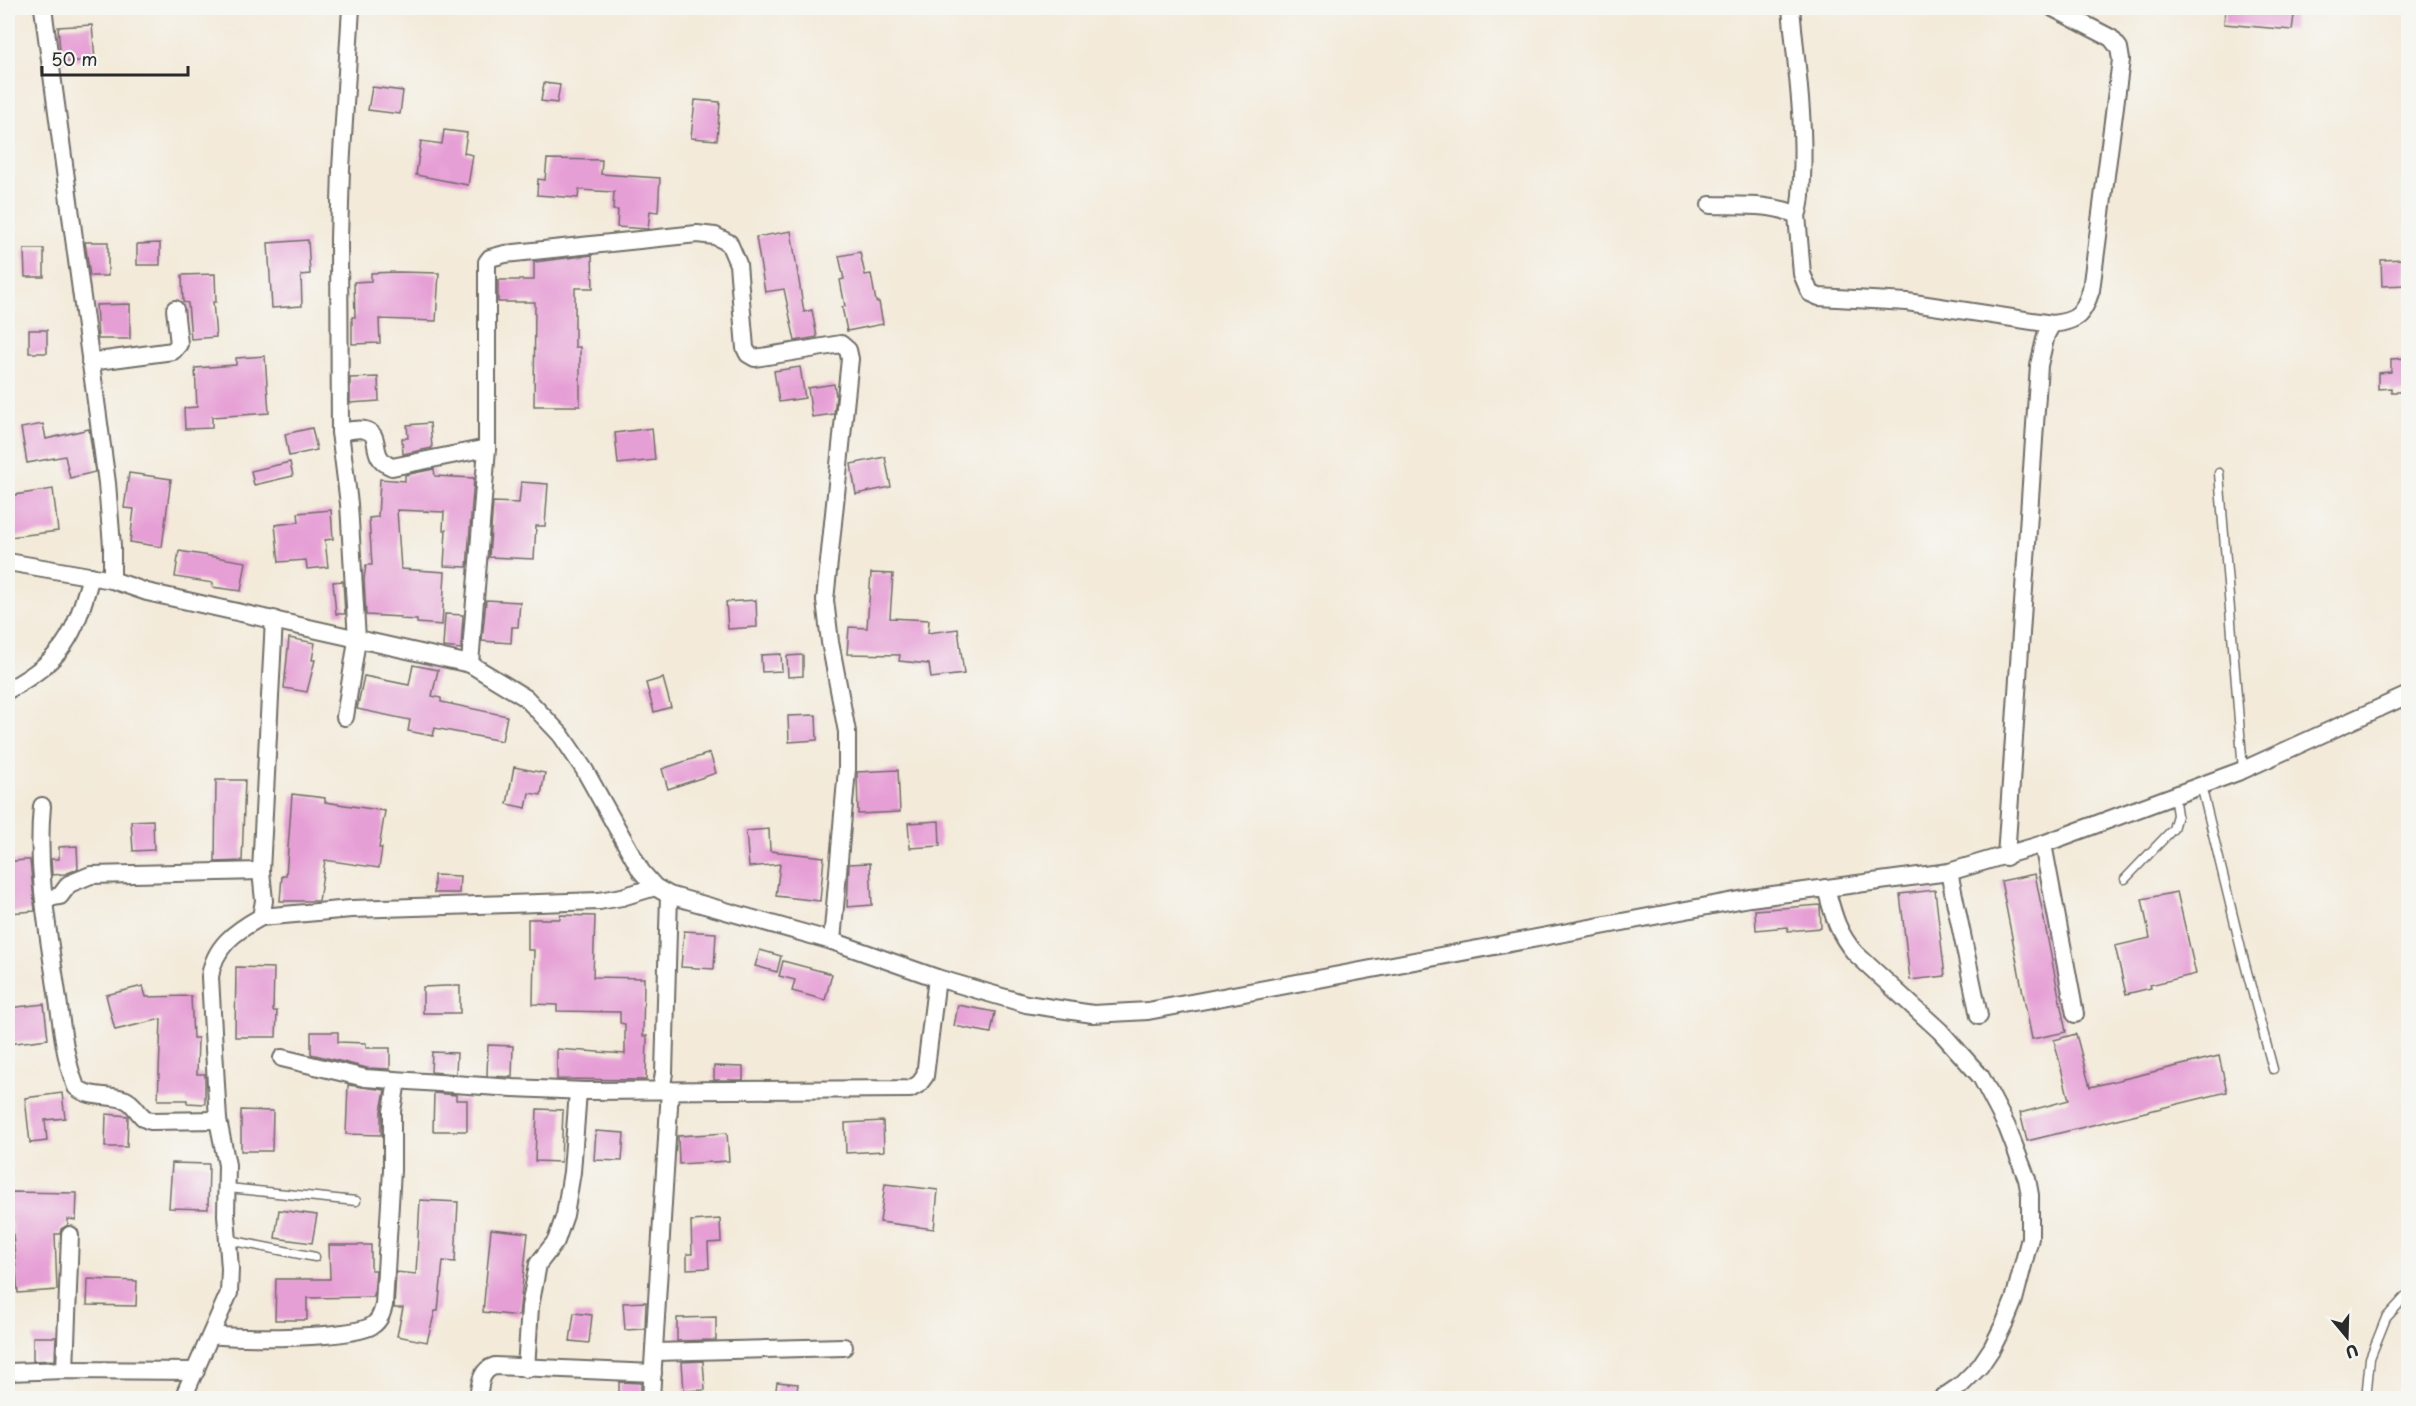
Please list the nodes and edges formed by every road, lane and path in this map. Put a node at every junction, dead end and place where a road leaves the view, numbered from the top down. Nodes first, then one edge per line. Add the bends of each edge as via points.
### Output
1 (43, 8) edge
2 (351, 8) edge
3 (1791, 8) edge
4 (2053, 8) edge
5 (1710, 206) dead end
6 (1797, 215) junction
7 (175, 309) dead end
8 (2052, 324) junction
9 (90, 362) junction
10 (340, 432) junction
11 (487, 448) junction
12 (2219, 473) dead end
13 (8, 562) edge
14 (90, 576) junction
15 (112, 580) junction
16 (274, 619) junction
17 (357, 640) junction
18 (470, 664) junction
19 (8, 690) edge
20 (2409, 695) edge
21 (345, 717) dead end
22 (2243, 770) junction
23 (2201, 785) junction
24 (2174, 794) junction
25 (42, 806) dead end
26 (2043, 844) junction
27 (2006, 857) junction
28 (261, 871) junction
29 (1949, 872) junction
30 (2126, 879) dead end
31 (1826, 888) junction
32 (662, 891) junction
33 (44, 899) junction
34 (261, 917) junction
35 (832, 941) junction
36 (937, 978) junction
37 (2075, 1014) dead end
38 (1979, 1016) dead end
39 (282, 1058) dead end
40 (2273, 1069) dead end
41 (397, 1081) junction
42 (665, 1090) junction
43 (578, 1091) junction
44 (218, 1120) junction
45 (228, 1188) junction
46 (356, 1202) dead end
47 (70, 1235) dead end
48 (229, 1240) junction
49 (315, 1257) dead end
50 (2409, 1294) edge
51 (212, 1335) junction
52 (844, 1347) dead end
53 (655, 1352) junction
54 (526, 1369) junction
55 (65, 1370) junction
56 (196, 1371) junction
57 (8, 1372) edge
58 (653, 1373) junction
59 (183, 1398) edge
60 (478, 1398) edge
61 (651, 1398) edge
62 (1942, 1398) edge
63 (2366, 1398) edge

1 - 9 street
2 - 10 street via 339,227
3 - 6 street via 1802,163
4 - 8 street via 2111,38 2119,48 2121,60 2091,290 2082,313 2068,322
5 - 6 street via 1750,206
6 - 8 street via 1802,274 1810,293 1819,297 1907,302
7 - 9 street via 179,344 173,351
8 - 27 street via 2039,365
9 - 15 street via 107,483
10 - 11 street via 369,432 376,439 377,457 392,467
10 - 17 street via 349,504
11 - 18 street
11 - 35 street via 486,262 496,256 697,234 715,236 729,243 738,264 748,354 755,358 841,344 848,350 825,600 847,732
12 - 22 lane
13 - 14 street
14 - 15 street
14 - 19 street via 71,636 61,651 44,668
15 - 16 street via 147,592
16 - 17 street
16 - 28 street
17 - 18 street
17 - 21 street
18 - 32 street via 526,698 561,735 640,871
20 - 22 street
22 - 23 street
23 - 24 street
23 - 40 lane
24 - 26 street
24 - 30 lane via 2177,815 2173,829
25 - 33 street via 39,837
26 - 27 street
26 - 37 street
27 - 29 street
28 - 33 street via 91,875 69,884 60,896
28 - 34 street
29 - 31 street
29 - 38 street
31 - 36 street via 1750,898 1148,1011 1093,1014 1026,1004
31 - 62 street via 1845,941 1940,1031 1981,1077 2007,1127 2027,1179 2030,1238 2014,1300 1980,1366
32 - 34 street via 599,901 351,909
32 - 35 street
32 - 42 street
33 - 44 street via 62,1034 76,1087 86,1093 127,1101 151,1121
34 - 44 street via 224,942 211,968
35 - 36 street
36 - 42 street via 925,1076 910,1089
39 - 41 street via 365,1078
41 - 43 street
41 - 51 street via 392,1112 384,1305 380,1317 374,1324 352,1333
42 - 43 street
42 - 53 street
43 - 54 street via 565,1215 556,1241 538,1263
44 - 45 street
45 - 46 lane
45 - 48 street
47 - 55 street
48 - 49 lane
48 - 51 street via 229,1293
50 - 63 lane via 2386,1318 2370,1358
51 - 56 street
52 - 53 street
53 - 58 street
54 - 58 street
54 - 60 street via 490,1367 482,1376
55 - 56 street
55 - 57 street
56 - 59 street
58 - 61 street

